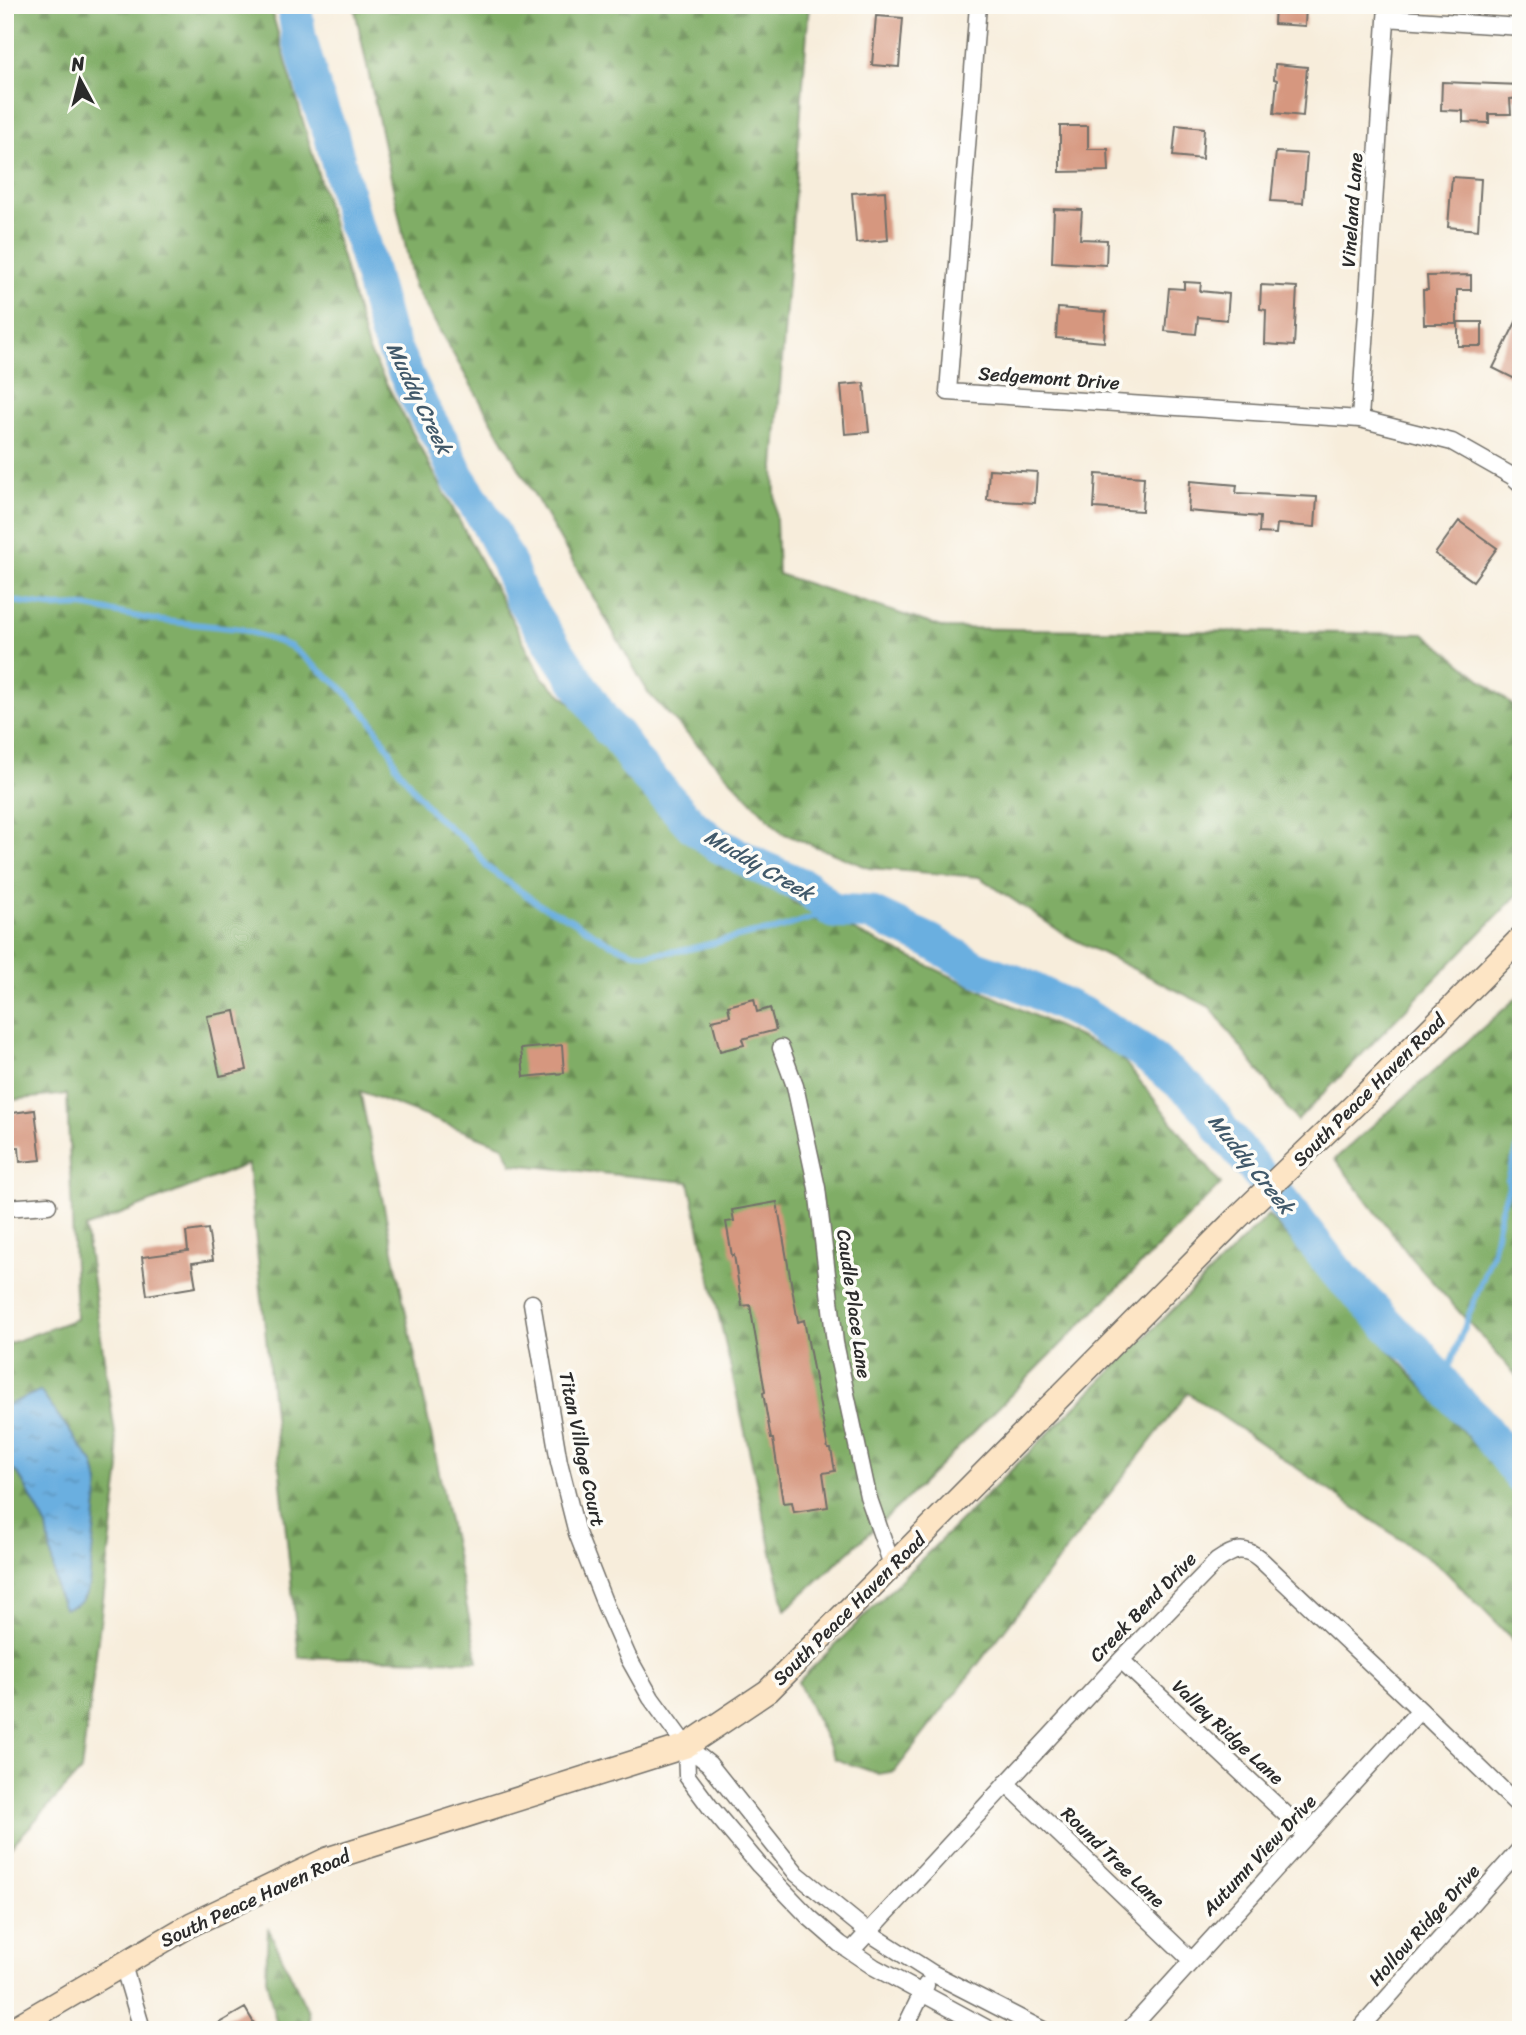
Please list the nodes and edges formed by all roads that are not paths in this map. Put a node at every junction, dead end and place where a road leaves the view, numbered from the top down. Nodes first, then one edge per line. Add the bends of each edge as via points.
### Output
1 (978, 5) edge
2 (1386, 12) edge
3 (1521, 27) edge
4 (1360, 419) junction
5 (1521, 484) edge
6 (1521, 938) edge
7 (781, 1048) dead end
8 (48, 1205) dead end
9 (5, 1208) edge
10 (532, 1303) dead end
11 (892, 1565) junction
12 (1121, 1660) junction
13 (1420, 1710) junction
14 (686, 1746) junction
15 (1006, 1783) junction
16 (1521, 1808) edge
17 (1307, 1834) junction
18 (1521, 1848) edge
19 (868, 1932) junction
20 (851, 1951) junction
21 (1191, 1960) junction
22 (123, 1965) junction
23 (932, 1973) junction
24 (921, 1994) junction
25 (10, 2030) edge
26 (138, 2030) edge
27 (904, 2030) edge
28 (990, 2030) edge
29 (1043, 2030) edge
30 (1129, 2030) edge
31 (1359, 2030) edge

1 - 4 street, Sedgemont Drive via 948,392
2 - 3 street
2 - 4 street, Vineland Lane
4 - 5 street, Sedgemont Drive via 1452,442
6 - 11 main road, South Peace Haven Road
7 - 11 street, Caudle Place Lane via 795,1086 817,1188 835,1343 868,1496
8 - 9 street
10 - 14 street, Titan Village Court via 559,1462 577,1533 628,1657
11 - 14 main road, South Peace Haven Road via 768,1691
12 - 13 street, Creek Bend Drive via 1217,1561 1244,1550 1261,1559
12 - 15 street, Creek Bend Drive
12 - 17 street, Valley Ridge Lane
13 - 16 street, Creek Bend Drive
13 - 17 street, Autumn View Drive
14 - 19 street, Titan Village Court via 709,1764 797,1874
14 - 20 street via 687,1776 710,1807 808,1917
14 - 22 main road, South Peace Haven Road via 328,1859 192,1924
15 - 19 street, Creek Bend Drive
15 - 21 street, Round Tree Lane
17 - 21 street, Autumn View Drive
18 - 31 street, Hollow Ridge Drive
19 - 20 street, Creek Bend Drive
19 - 23 street, Titan Village Court
20 - 24 street
21 - 30 street, Autumn View Drive
22 - 25 main road, South Peace Haven Road
22 - 26 street
23 - 24 street
23 - 29 street, Titan Village Court
24 - 27 street
24 - 28 street

